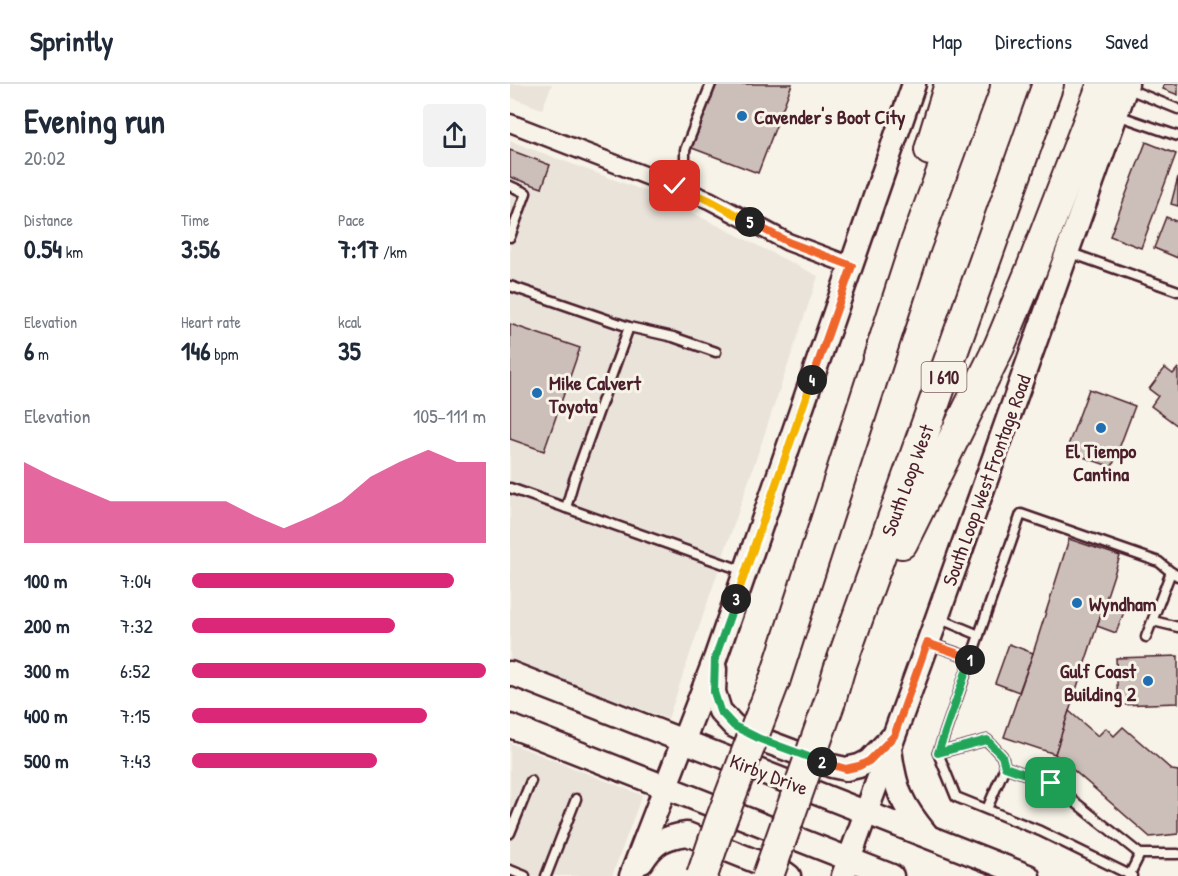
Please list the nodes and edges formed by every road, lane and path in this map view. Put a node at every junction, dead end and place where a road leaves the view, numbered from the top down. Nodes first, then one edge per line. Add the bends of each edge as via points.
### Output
1 (711, 84) edge
2 (914, 84) edge
3 (950, 84) edge
4 (974, 84) edge
5 (1048, 84) edge
6 (1119, 85) edge
7 (1178, 109) edge
8 (1116, 115) junction
9 (510, 123) edge
10 (1178, 136) edge
11 (685, 160) dead end
12 (510, 186) edge
13 (510, 237) edge
14 (915, 246) junction
15 (1067, 252) junction
16 (852, 266) junction
17 (510, 286) edge
18 (1178, 291) edge
19 (629, 327) junction
20 (716, 352) dead end
21 (510, 488) edge
22 (566, 508) junction
23 (745, 571) junction
24 (1174, 574) edge
25 (937, 618) junction
26 (1153, 621) junction
27 (1178, 627) edge
28 (979, 635) junction
29 (1146, 637) dead end
30 (927, 643) junction
31 (715, 658) junction
32 (971, 658) junction
33 (839, 670) junction
34 (510, 674) edge
35 (510, 726) edge
36 (683, 741) junction
37 (892, 741) junction
38 (938, 753) junction
39 (1005, 767) junction
40 (531, 781) dead end
41 (666, 786) junction
42 (576, 799) dead end
43 (987, 809) junction
44 (866, 812) junction
45 (510, 833) edge
46 (929, 837) junction
47 (1140, 854) junction
48 (1178, 854) edge
49 (846, 868) edge
50 (510, 870) edge
51 (525, 876) edge
52 (546, 876) edge
53 (632, 876) edge
54 (702, 876) edge
55 (768, 876) edge
56 (789, 876) edge
57 (892, 876) edge
58 (1028, 876) edge
59 (1130, 876) edge

1 - 11 lane via 685,150
2 - 16 main road
3 - 14 highway via 913,205
4 - 14 highway
5 - 33 highway, South Loop West / I 610
6 - 7 lane
6 - 8 main road, South Loop West Frontage Road
6 - 33 highway via 999,346
8 - 10 lane
8 - 15 main road, South Loop West Frontage Road
9 - 16 street via 709,200 788,242
12 - 13 lane via 526,193
14 - 54 highway, bridge via 775,679
15 - 18 lane
15 - 25 main road, South Loop West Frontage Road
16 - 23 main road
17 - 19 lane
19 - 20 lane
19 - 22 lane
21 - 22 lane
22 - 23 lane
23 - 31 main road
24 - 26 lane
24 - 28 lane via 1159,562 1021,514
25 - 28 lane
25 - 30 main road, South Loop West Frontage Road
26 - 27 lane
26 - 29 lane
28 - 32 lane
30 - 32 lane
30 - 37 main road, South Loop West Frontage Road
31 - 36 main road
31 - 37 main road via 714,692 720,711 734,726 760,739 846,769 869,761
32 - 38 lane
33 - 55 highway, South Loop West / I 610, bridge
34 - 36 main road, Kirby Drive
35 - 41 main road
36 - 41 main road
36 - 44 main road, Kirby Drive
37 - 44 main road, South Loop West Frontage Road
37 - 46 main road via 893,775 900,796
38 - 39 lane via 987,740 1002,756
38 - 43 lane via 956,797
39 - 43 lane
39 - 47 lane via 1051,783
40 - 45 lane
41 - 49 main road
41 - 53 main road
42 - 52 lane
43 - 59 lane
44 - 46 main road, Kirby Drive
44 - 49 main road, South Loop West Frontage Road
46 - 58 main road, Kirby Drive
47 - 48 lane
47 - 59 lane
49 - 57 main road
50 - 51 lane
53 - 56 main road via 651,848 673,836 687,834

